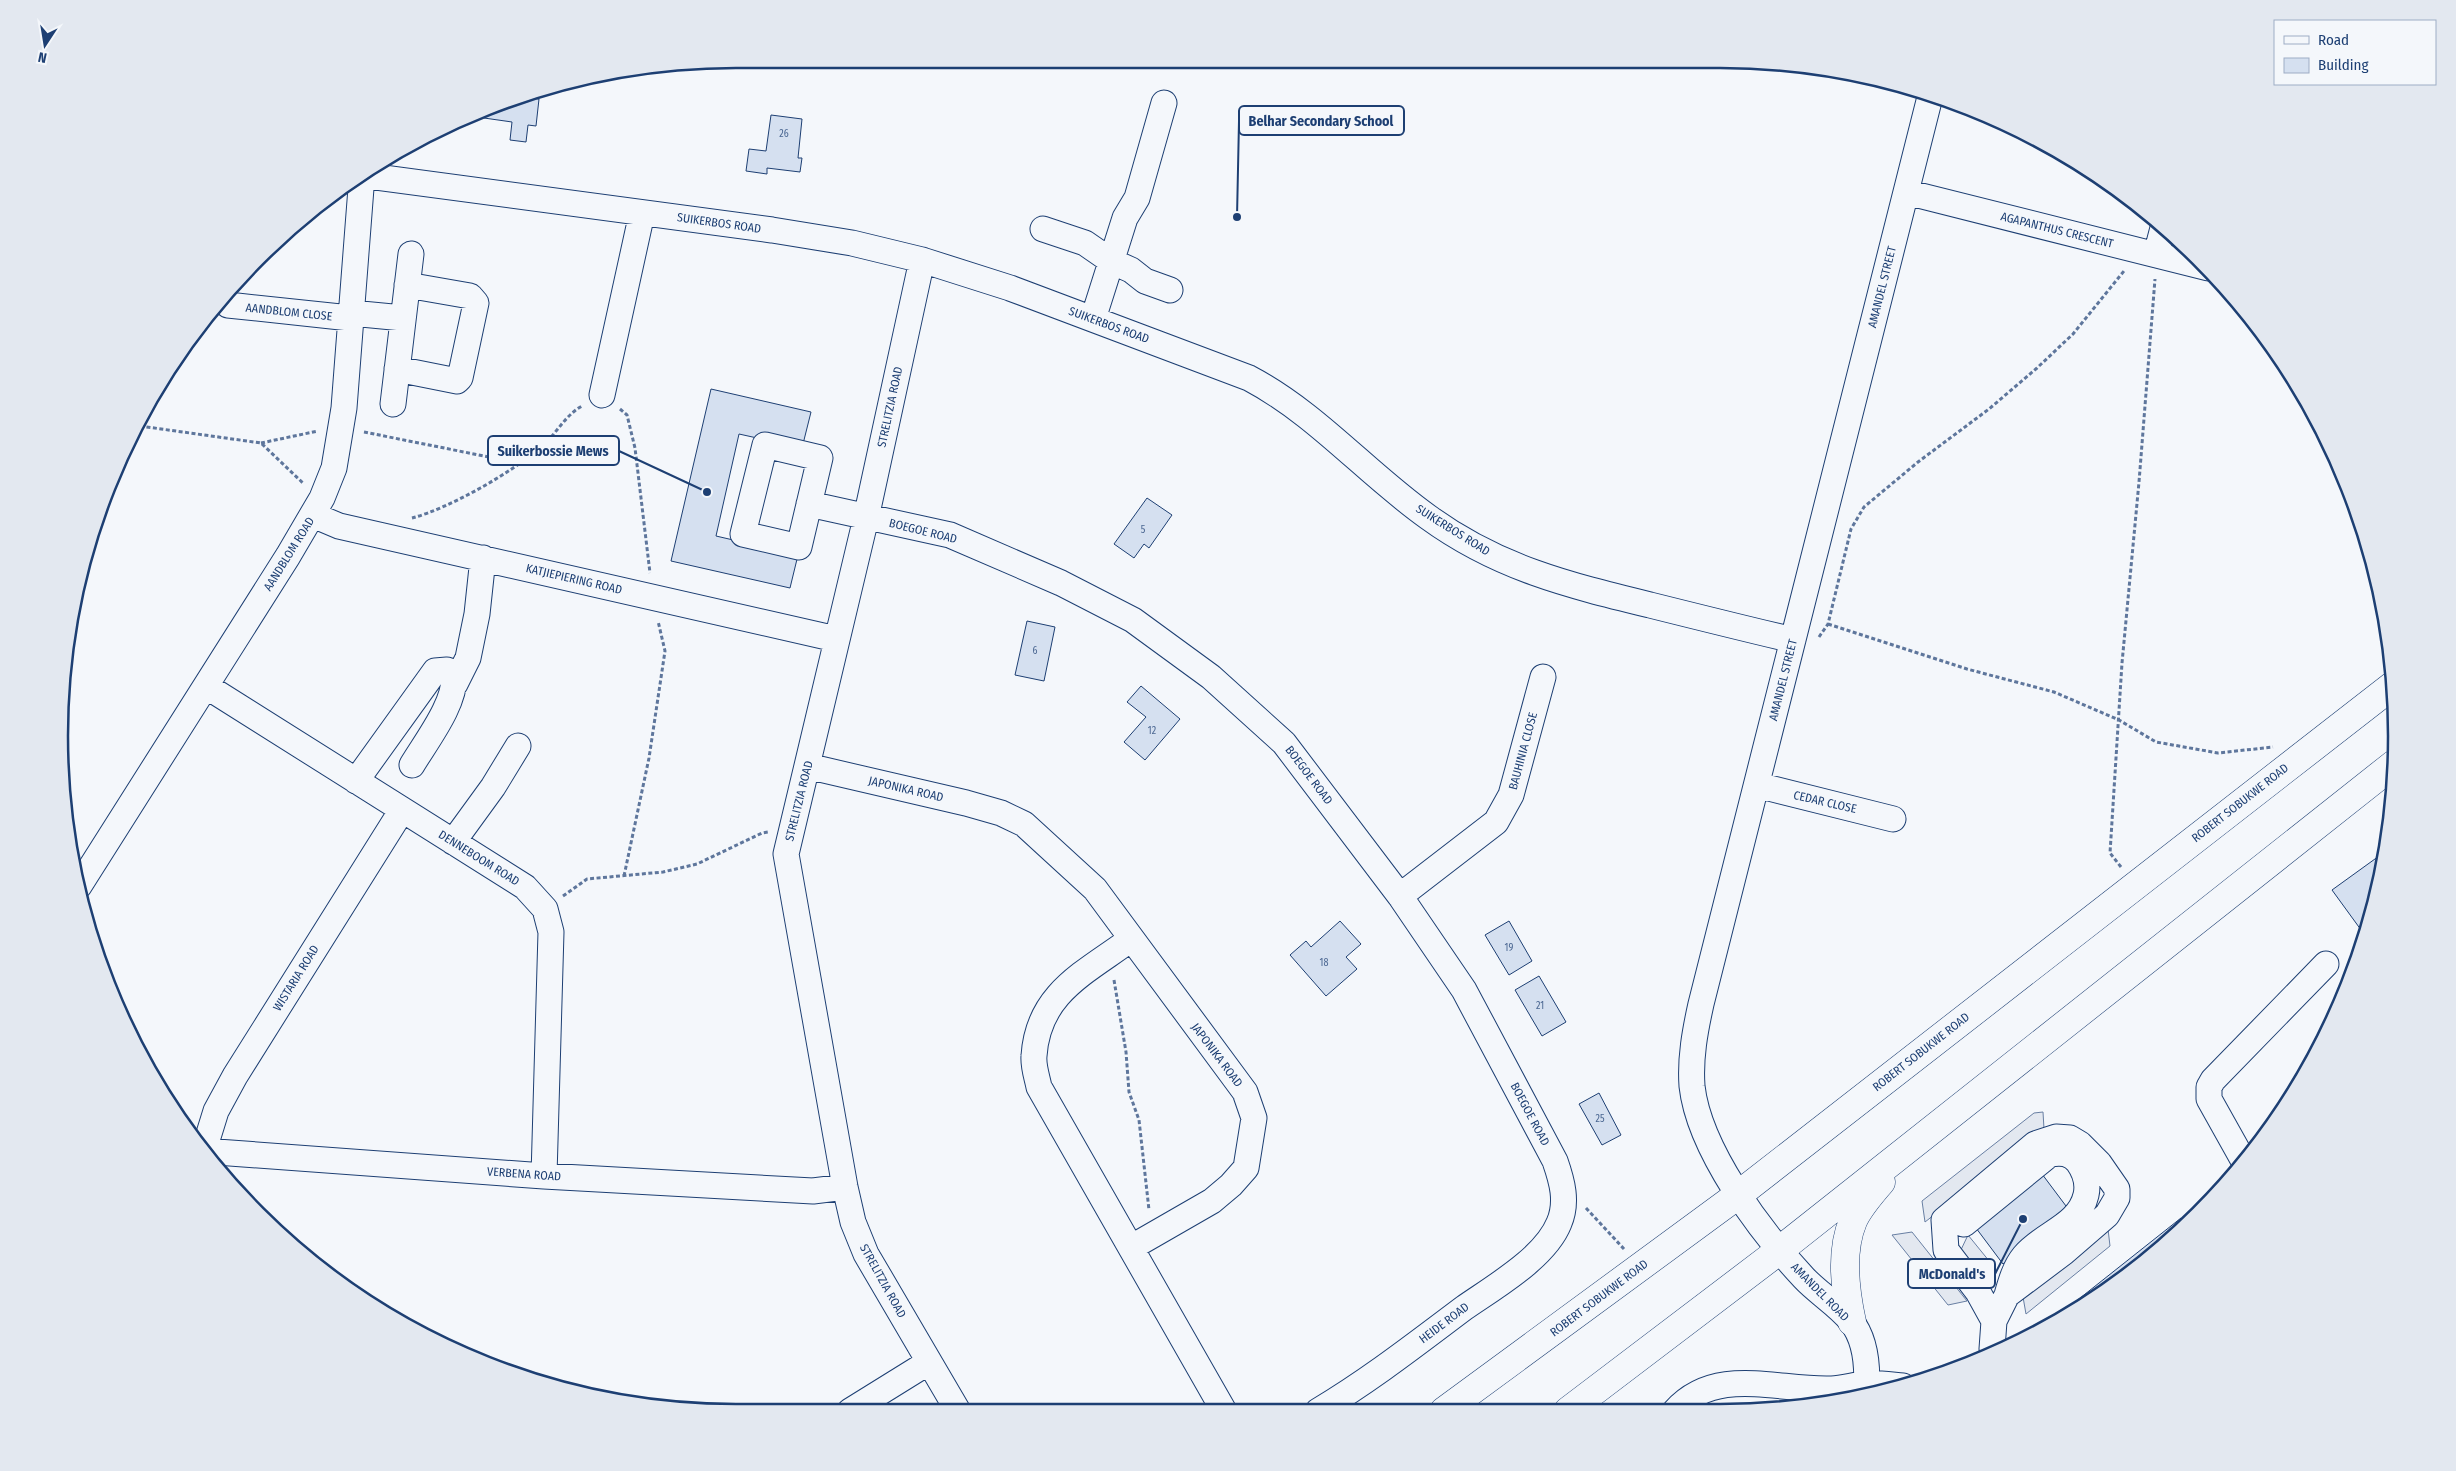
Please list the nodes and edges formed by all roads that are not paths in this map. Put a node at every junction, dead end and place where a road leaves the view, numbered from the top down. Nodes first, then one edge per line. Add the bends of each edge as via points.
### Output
1 (1930, 101) edge
2 (1164, 103) dead end
3 (370, 176) edge
4 (361, 182) edge
5 (1906, 192) junction
6 (642, 213) junction
7 (1043, 229) dead end
8 (2162, 234) edge
9 (411, 254) dead end
10 (2156, 255) junction
11 (922, 260) junction
12 (1111, 261) junction
13 (2195, 265) edge
14 (407, 285) junction
15 (1170, 290) dead end
16 (228, 305) dead end
17 (350, 315) junction
18 (403, 318) junction
19 (1093, 319) junction
20 (397, 369) junction
21 (602, 395) road end
22 (393, 404) dead end
23 (312, 503) junction
24 (809, 504) dead end
25 (866, 518) junction
26 (483, 558) junction
27 (836, 639) junction
28 (1793, 640) junction
29 (1543, 677) dead end
30 (455, 684) junction
31 (206, 686) junction
32 (2387, 690) edge
33 (518, 746) dead end
34 (412, 765) dead end
35 (807, 766) junction
36 (2387, 769) edge
37 (356, 781) junction
38 (1757, 785) junction
39 (402, 810) junction
40 (1893, 818) dead end
41 (453, 842) junction
42 (83, 877) edge
43 (1400, 896) junction
44 (1131, 939) junction
45 (2326, 964) dead end
46 (206, 1142) edge
47 (1907, 1150) junction
48 (215, 1153) edge
49 (2240, 1155) edge
50 (544, 1176) junction
51 (845, 1187) junction
52 (1738, 1195) junction
53 (1559, 1224) joint
54 (1132, 1247) junction
55 (1780, 1250) junction
56 (1994, 1321) junction
57 (1852, 1322) junction
58 (1992, 1346) edge
59 (930, 1362) junction
60 (1866, 1387) edge
61 (1858, 1389) edge
62 (1814, 1396) edge
63 (861, 1404) edge
64 (954, 1404) edge
65 (1220, 1404) edge
66 (1330, 1404) edge
67 (1454, 1404) edge
68 (1577, 1404) edge
69 (1683, 1404) edge

1 - 5 street, AMANDEL STREET
2 - 12 street via 1137,198 1125,218
3 - 6 street, SUIKERBOS ROAD
4 - 17 street, AANDBLOM ROAD
5 - 10 street, AGAPANTHUS CRESCENT
5 - 28 street, AMANDEL STREET
6 - 11 street, SUIKERBOS ROAD via 852,243
6 - 21 street
7 - 12 street via 1085,243
8 - 10 street
9 - 14 street
10 - 13 street, AGAPANTHUS CRESCENT
11 - 19 street, SUIKERBOS ROAD
11 - 25 street, STRELITZIA ROAD
12 - 15 street via 1145,281
12 - 19 street
14 - 18 street
14 - 20 street via 470,296 476,303 457,381
16 - 17 street, AANDBLOM CLOSE
17 - 18 street, AANDBLOM CLOSE
17 - 23 street, AANDBLOM ROAD via 342,430 334,468
18 - 20 street
19 - 28 street, SUIKERBOS ROAD via 1249,378 1275,392 1427,517 1476,548 1562,583
20 - 22 street
23 - 26 street, KATJIEPIERING ROAD via 339,526
23 - 31 street, AANDBLOM ROAD
24 - 25 street, BOEGOE ROAD
25 - 27 street, STRELITZIA ROAD
25 - 43 street, BOEGOE ROAD via 950,535 1061,583 1133,620 1211,677 1284,743
26 - 27 street, KATJIEPIERING ROAD
26 - 30 street via 468,658
27 - 35 street, STRELITZIA ROAD
28 - 38 street, AMANDEL STREET
29 - 43 street, BAUHINIA CLOSE via 1510,795 1496,822
30 - 34 street via 450,701
30 - 37 street via 454,673 435,670
31 - 37 street, DENNEBOOM ROAD
31 - 42 street, AANDBLOM ROAD
32 - 52 main road, ROBERT SOBUKWE ROAD
33 - 41 street via 493,788
35 - 44 street, JAPONIKA ROAD via 966,803 1001,813 1024,824 1096,889
35 - 51 street, STRELITZIA ROAD via 786,854
36 - 47 main road
37 - 39 street, DENNEBOOM ROAD
38 - 40 street, CEDAR CLOSE
38 - 52 street, AMANDEL STREET via 1701,1004 1691,1059 1692,1088 1699,1116
39 - 41 street, DENNEBOOM ROAD
39 - 46 street, WISTARIA ROAD via 235,1076 216,1111
41 - 50 street, DENNEBOOM ROAD via 525,887 545,909 551,932
43 - 53 street, BOEGOE ROAD via 1464,990 1555,1161 1564,1198
44 - 54 street via 1057,994 1038,1029 1033,1058 1039,1087
44 - 54 street, JAPONIKA ROAD via 1245,1092 1254,1118 1246,1168 1231,1185 1212,1201
45 - 49 street via 2209,1087 2209,1099
47 - 55 main road
47 - 57 main road via 1864,1204 1848,1235 1845,1292
48 - 50 street, VERBENA ROAD
50 - 51 street, VERBENA ROAD via 813,1190
51 - 59 street, STRELITZIA ROAD via 853,1222 866,1254
52 - 55 street, AMANDEL STREET
52 - 67 main road, ROBERT SOBUKWE ROAD
53 - 66 street, HEIDE ROAD via 1542,1250 1361,1385
54 - 65 street
55 - 57 street, AMANDEL ROAD via 1804,1279
55 - 68 main road
56 - 56 street via 1978,1292 1946,1250 1944,1220 2035,1144 2056,1137 2070,1138 2080,1144 2113,1180 2117,1198 2107,1215 2007,1295
56 - 58 street
57 - 60 street, AMANDEL ROAD via 1863,1346
59 - 63 street
59 - 64 street, STRELITZIA ROAD
61 - 62 street via 1833,1390
62 - 69 street via 1747,1384 1718,1385 1691,1396

